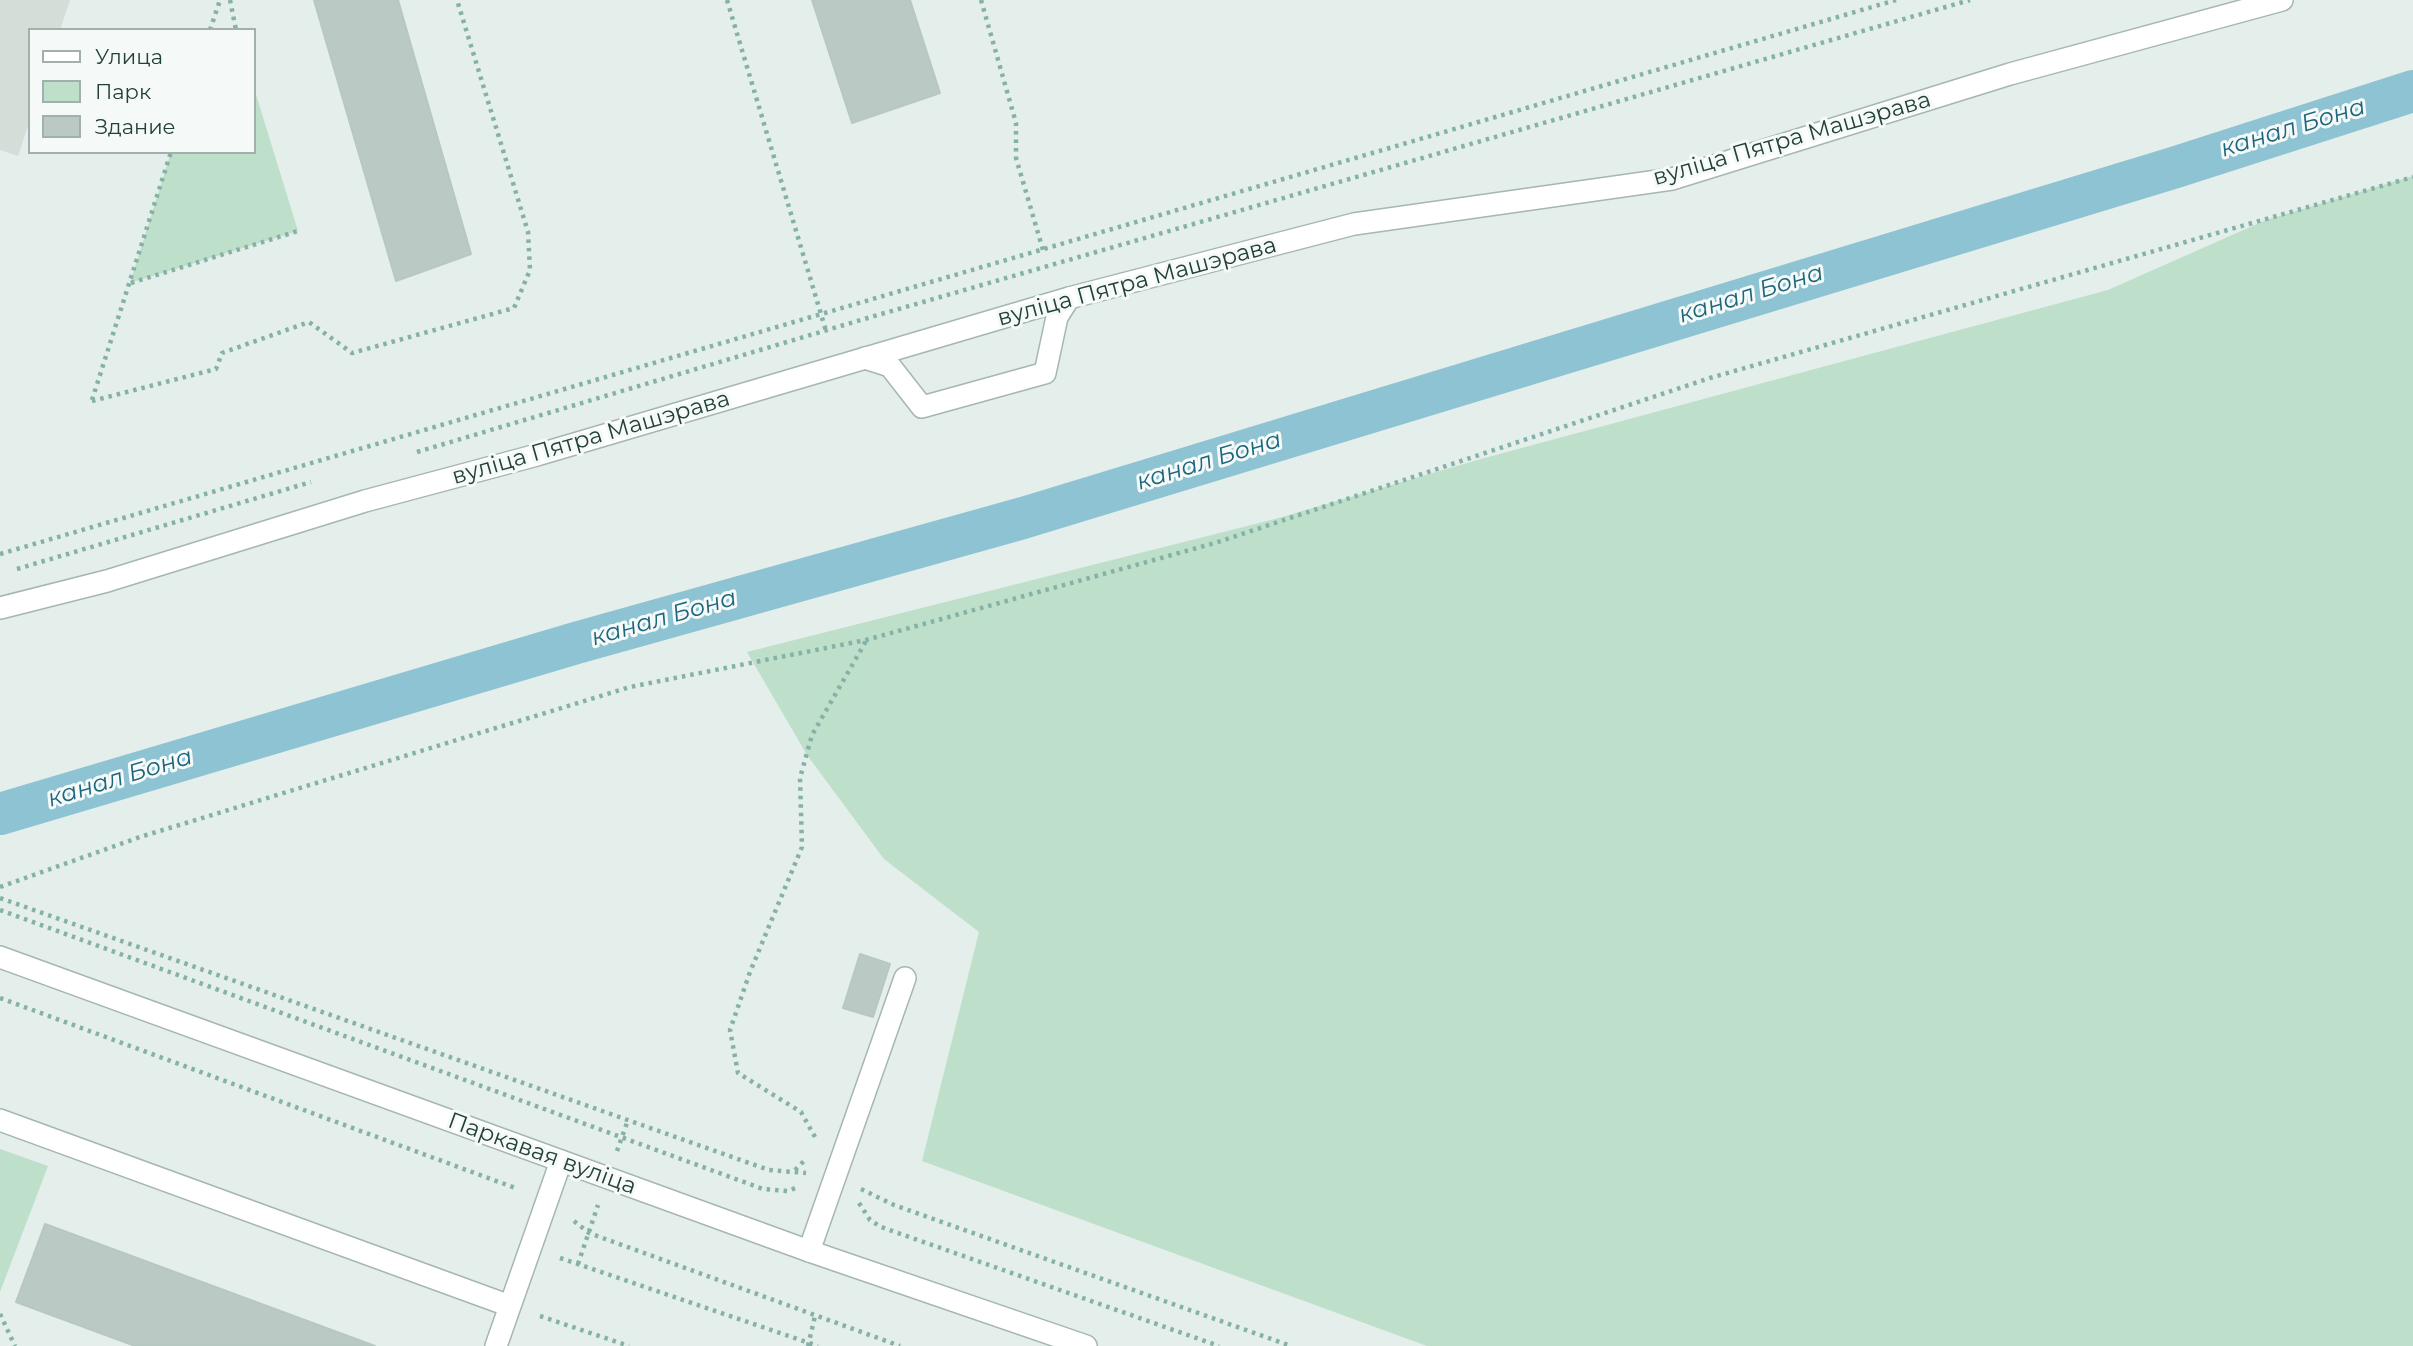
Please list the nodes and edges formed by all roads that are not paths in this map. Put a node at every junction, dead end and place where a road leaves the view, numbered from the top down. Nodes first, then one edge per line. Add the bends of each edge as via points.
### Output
1 (2282, 0) edge
2 (1069, 298) junction
3 (865, 358) junction
4 (0, 608) edge
5 (0, 957) edge
6 (905, 978) dead end
7 (0, 1120) edge
8 (561, 1161) junction
9 (809, 1251) junction
10 (510, 1306) junction
11 (496, 1346) edge
12 (1086, 1346) edge

1 - 2 street, вуліца Пятра Машэрава via 2010,74 1672,178 1354,225
2 - 3 street, вуліца Пятра Машэрава
2 - 3 street via 1057,317 1045,373 922,407 890,366
3 - 4 street, вуліца Пятра Машэрава via 365,501 107,581
5 - 8 street, Паркавая вуліца
6 - 9 street
7 - 10 street
8 - 9 street, Паркавая вуліца
8 - 10 street
9 - 12 street, Паркавая вуліца
10 - 11 street

